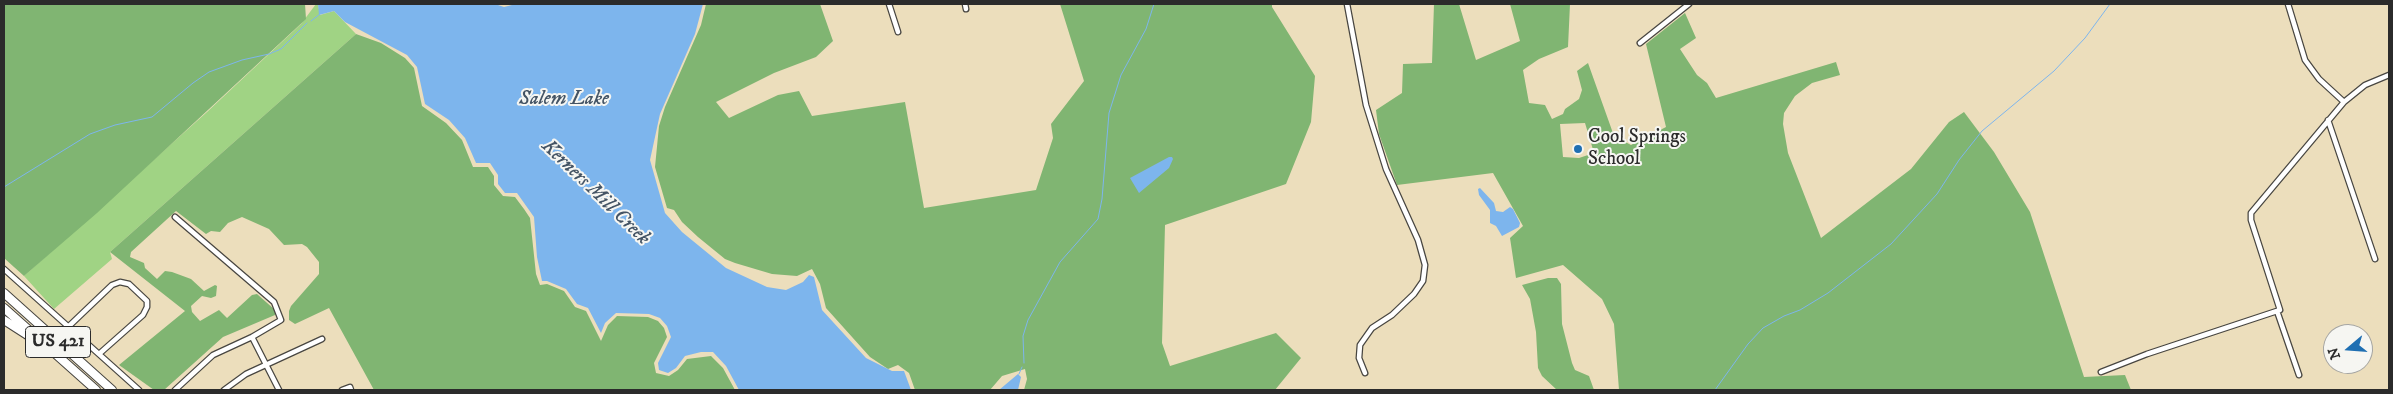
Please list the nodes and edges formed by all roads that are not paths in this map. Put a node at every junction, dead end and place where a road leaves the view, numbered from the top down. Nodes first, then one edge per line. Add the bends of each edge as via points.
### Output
1 (889, 4) edge
2 (965, 4) edge
3 (1347, 4) edge
4 (1689, 4) edge
5 (2288, 4) edge
6 (966, 10) dead end
7 (898, 32) dead end
8 (1640, 43) dead end
9 (2389, 75) edge
10 (2344, 102) junction
11 (2328, 120) junction
12 (175, 217) dead end
13 (2375, 259) dead end
14 (4, 269) edge
15 (4, 293) edge
16 (4, 308) edge
17 (2276, 311) junction
18 (4, 320) edge
19 (68, 327) junction
20 (252, 337) junction
21 (322, 339) dead end
22 (99, 354) junction
23 (56, 355) junction
24 (266, 365) junction
25 (2101, 372) dead end
26 (1365, 373) dead end
27 (2299, 375) dead end
28 (351, 389) edge
29 (96, 390) edge
30 (112, 390) edge
31 (139, 390) edge
32 (175, 390) edge
33 (224, 390) edge
34 (279, 390) edge
35 (342, 390) edge

1 - 7 street
2 - 6 street
3 - 26 street via 1366,105 1386,169 1418,240 1425,266 1423,281 1414,294 1372,328 1360,345 1359,358
4 - 8 street
5 - 10 street via 2305,60 2319,80
9 - 10 street via 2366,85
10 - 11 street
11 - 13 street
11 - 17 street via 2251,213 2280,310
12 - 20 street via 274,302 281,320
14 - 19 street
15 - 30 highway, US 421
16 - 23 highway, US 421
17 - 25 street
17 - 27 street
18 - 23 highway
19 - 22 street
19 - 22 street via 112,285 120,282 129,284 147,301 147,307 143,315
20 - 24 street
20 - 32 street via 213,355
21 - 24 street
22 - 31 street
23 - 29 highway, US 421
24 - 33 street
24 - 34 street
28 - 35 street

